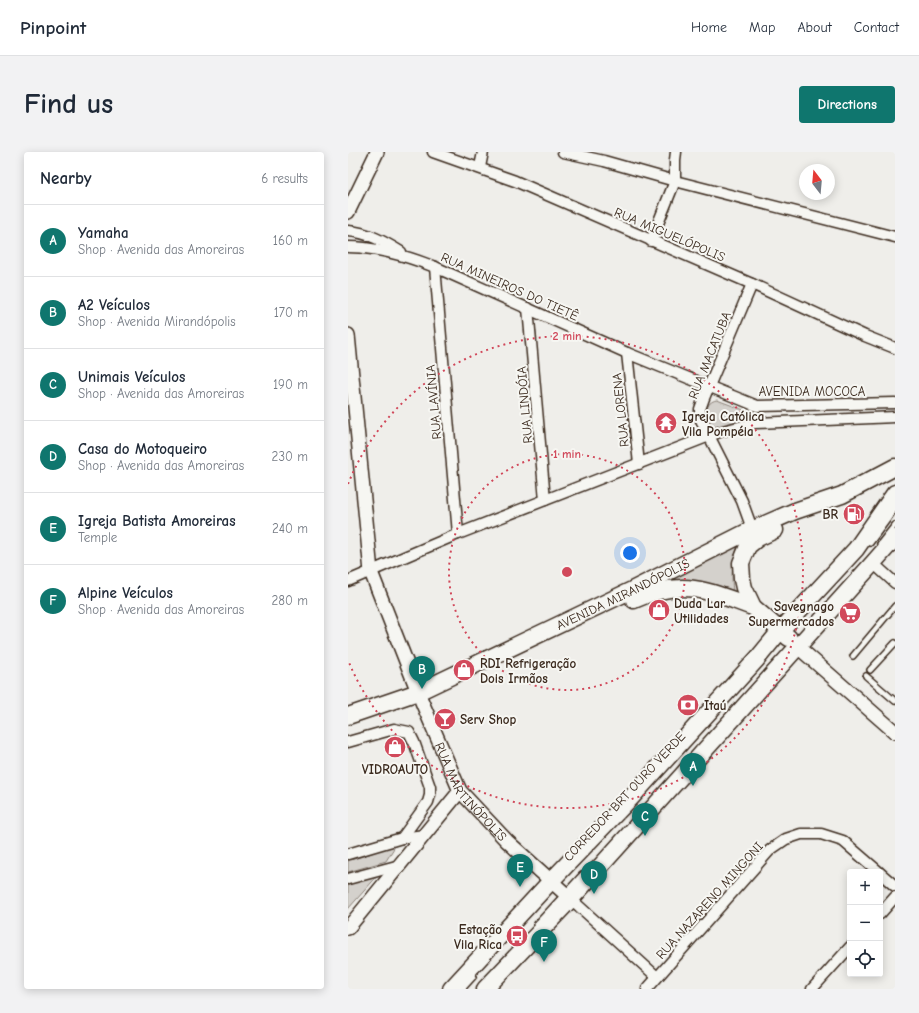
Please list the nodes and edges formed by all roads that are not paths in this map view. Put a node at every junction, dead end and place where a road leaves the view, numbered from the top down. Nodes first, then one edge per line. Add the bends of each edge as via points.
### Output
1 (377, 152) edge
2 (433, 152) edge
3 (483, 152) edge
4 (563, 152) edge
5 (676, 152) edge
6 (480, 167) junction
7 (675, 181) junction
8 (348, 212) edge
9 (348, 231) edge
10 (895, 237) edge
11 (651, 241) junction
12 (348, 247) edge
13 (410, 257) junction
14 (435, 267) junction
15 (752, 284) junction
16 (528, 308) junction
17 (348, 335) edge
18 (895, 348) edge
19 (627, 352) junction
20 (709, 387) junction
21 (895, 403) edge
22 (756, 406) junction
23 (895, 416) edge
24 (755, 423) junction
25 (708, 436) junction
26 (639, 464) junction
27 (895, 467) edge
28 (895, 493) edge
29 (545, 500) junction
30 (895, 508) edge
31 (895, 525) edge
32 (458, 534) junction
33 (895, 538) edge
34 (749, 539) junction
35 (864, 550) dead end
36 (874, 556) junction
37 (371, 572) junction
38 (348, 581) edge
39 (895, 583) edge
40 (895, 606) edge
41 (753, 607) junction
42 (894, 612) edge
43 (782, 636) junction
44 (895, 643) edge
45 (798, 647) junction
46 (853, 656) dead end
47 (870, 670) dead end
48 (866, 676) dead end
49 (420, 697) junction
50 (895, 701) edge
51 (348, 716) edge
52 (348, 727) edge
53 (895, 732) edge
54 (348, 742) edge
55 (680, 752) dead end
56 (460, 792) junction
57 (637, 816) dead end
58 (622, 833) dead end
59 (424, 835) junction
60 (402, 838) junction
61 (348, 854) edge
62 (400, 865) junction
63 (589, 868) dead end
64 (876, 869) edge
65 (883, 876) edge
66 (348, 879) edge
67 (895, 886) edge
68 (558, 889) junction
69 (895, 897) edge
70 (883, 911) edge
71 (348, 928) edge
72 (532, 928) dead end
73 (847, 950) edge
74 (478, 971) dead end
75 (657, 977) junction
76 (451, 989) edge
77 (462, 989) edge
78 (486, 989) edge
79 (647, 989) edge
80 (812, 989) edge

1 - 8 street
2 - 6 street, RUA MIGUELÓPOLIS
3 - 6 street
4 - 7 street
5 - 7 street
6 - 11 street, RUA MIGUELÓPOLIS
7 - 10 street
7 - 11 street
9 - 13 street, RUA MINEIROS DO TIETÊ via 381,240
11 - 15 street, RUA MIGUELÓPOLIS
12 - 13 street, RUA MINEIROS DO TIETÊ
13 - 14 street, RUA MINEIROS DO TIETÊ
14 - 16 street, RUA MINEIROS DO TIETÊ
14 - 32 street, RUA LAVÍNIA
15 - 18 street, RUA MIGUELÓPOLIS
15 - 20 street, RUA MACATUBA
16 - 19 street, RUA MINEIROS DO TIETÊ
16 - 29 street, RUA LINDÓIA
17 - 37 street, RUA MARTINÓPOLIS
19 - 20 street, RUA MINEIROS DO TIETÊ
19 - 26 street, RUA LORENA
20 - 22 street, AVENIDA MOCOCA
20 - 25 street, RUA MACATUBA via 700,409 700,418
21 - 22 street, AVENIDA MOCOCA
22 - 24 street
23 - 24 street, AVENIDA MOCOCA
24 - 25 street, AVENIDA MOCOCA
25 - 26 street, AVENIDA MOCOCA
25 - 34 street, RUA MACATUBA via 742,501 750,523
26 - 29 street, AVENIDA MOCOCA
27 - 34 main road, AVENIDA MIRANDÓPOLIS via 842,495 795,511
28 - 43 main road via 856,549
29 - 32 street, AVENIDA MOCOCA
30 - 35 lane
31 - 36 lane
32 - 37 street, AVENIDA MOCOCA
33 - 36 main road
34 - 41 main road via 741,563 744,588
34 - 49 main road, AVENIDA MIRANDÓPOLIS via 632,590
36 - 39 street
36 - 45 main road
37 - 38 street, AVENIDA MOCOCA
37 - 49 street, RUA MARTINÓPOLIS
40 - 42 lane
41 - 43 main road
41 - 49 main road, AVENIDA MIRANDÓPOLIS via 711,592 691,588 678,587 650,593
42 - 46 lane
43 - 45 main road
43 - 55 lane, CORREDOR BRT OURO VERDE
43 - 68 main road via 757,658 629,800
44 - 47 lane
45 - 53 street
45 - 68 main road
48 - 50 lane
49 - 51 main road, AVENIDA MIRANDÓPOLIS
49 - 52 main road, AVENIDA MIRANDÓPOLIS
49 - 56 street, RUA MARTINÓPOLIS
54 - 60 street via 394,728 409,732 428,781 430,795 428,802
56 - 59 street
56 - 68 street, RUA MARTINÓPOLIS
57 - 58 lane, CORREDOR BRT OURO VERDE
59 - 60 street
59 - 62 street
60 - 61 street
62 - 66 street
62 - 71 street
63 - 68 lane, CORREDOR BRT OURO VERDE
64 - 75 street, RUA NAZARENO MINGONI via 843,841 821,834 801,834 786,839 770,850
65 - 67 street, RUA NAZARENO MINGONI
68 - 72 lane, CORREDOR BRT OURO VERDE
68 - 75 street, RUA MARTINÓPOLIS
68 - 76 main road
68 - 78 main road
69 - 70 street
73 - 80 street
74 - 77 lane
75 - 79 street, RUA NAZARENO MINGONI

